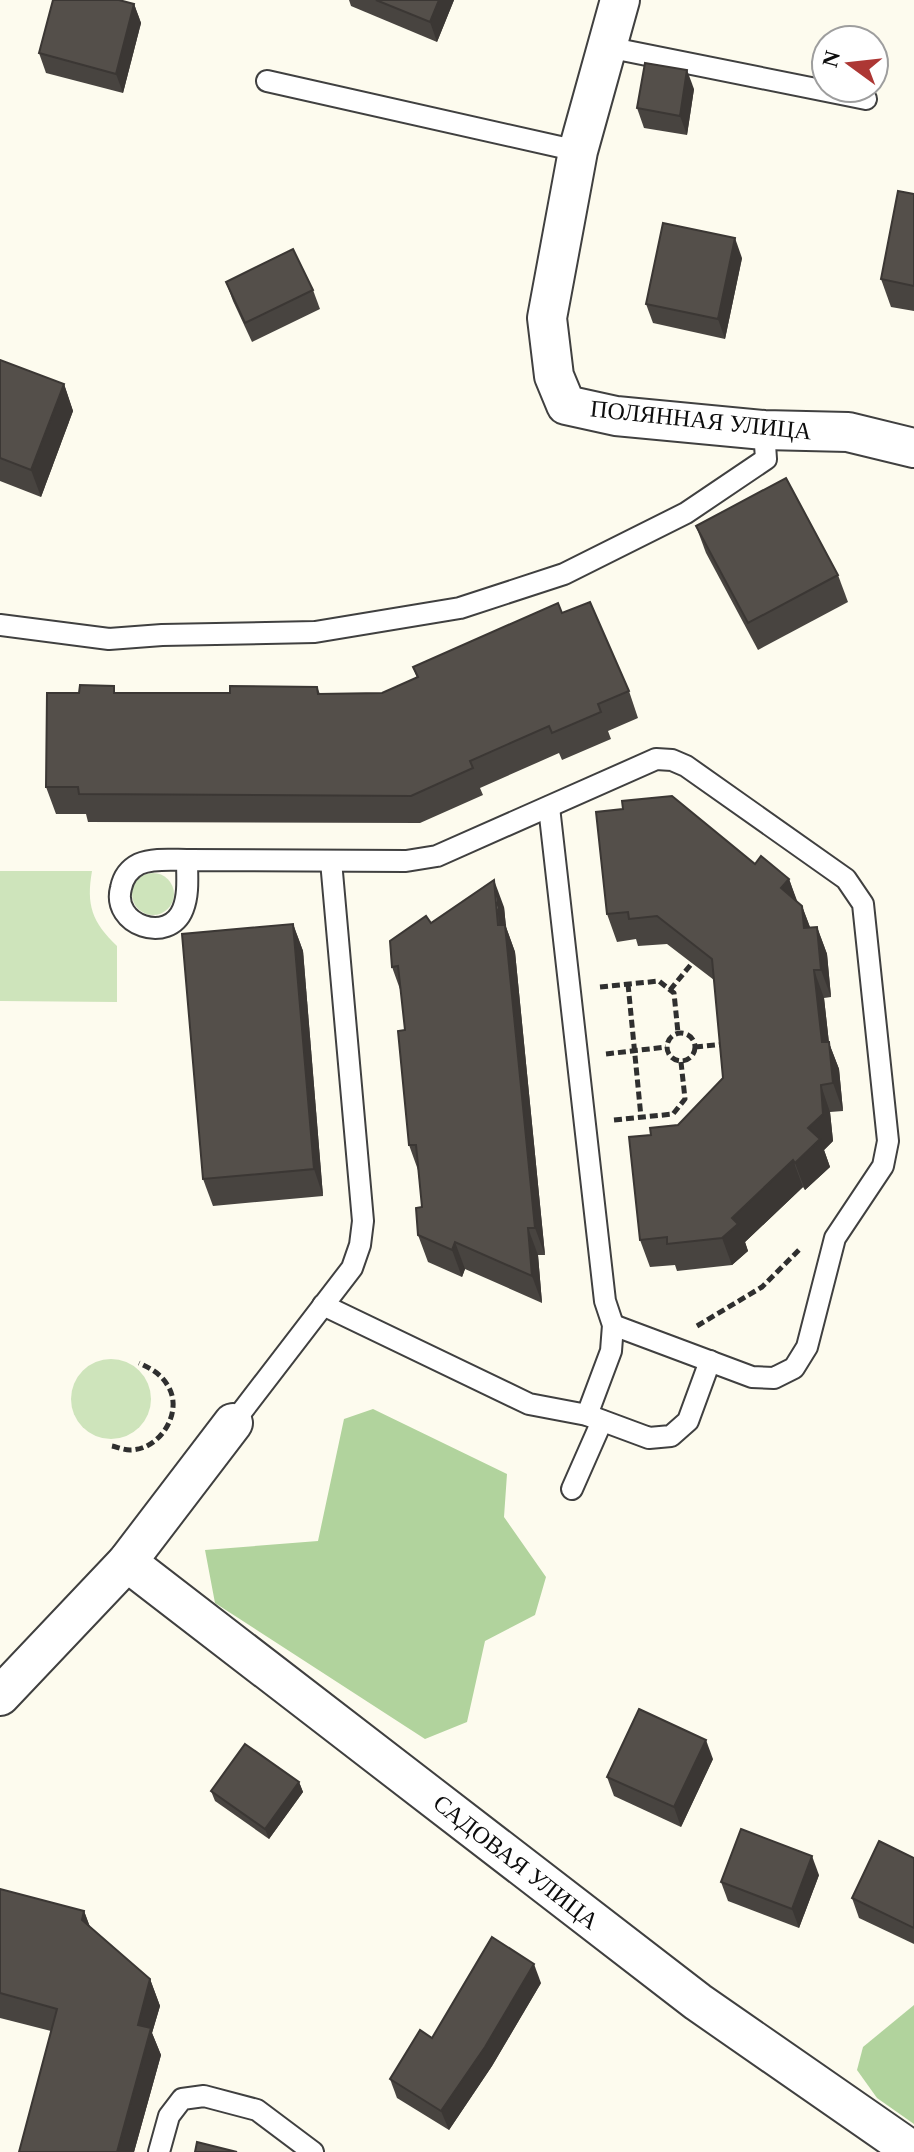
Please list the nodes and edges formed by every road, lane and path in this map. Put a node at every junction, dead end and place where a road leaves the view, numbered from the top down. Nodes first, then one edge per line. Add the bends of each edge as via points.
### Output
1 (620, 0) edge
2 (607, 47) junction
3 (267, 81) dead end
4 (810, 88) edge
5 (578, 151) junction
6 (764, 430) junction
7 (914, 448) edge
8 (0, 625) edge
9 (549, 807) junction
10 (187, 860) dead end
11 (331, 861) junction
12 (693, 962) edge
13 (628, 984) junction
14 (570, 990) junction
15 (670, 990) junction
16 (678, 1033) junction
17 (727, 1044) edge
18 (666, 1047) junction
19 (695, 1047) junction
20 (635, 1051) junction
21 (627, 1052) dead end
22 (681, 1062) junction
23 (678, 1108) junction
24 (687, 1116) edge
25 (641, 1117) junction
26 (585, 1123) junction
27 (835, 1238) junction
28 (323, 1305) junction
29 (613, 1325) junction
30 (665, 1345) junction
31 (710, 1361) junction
32 (139, 1363) dead end
33 (595, 1418) junction
34 (233, 1423) joint
35 (112, 1446) dead end
36 (572, 1489) dead end
37 (127, 1562) junction
38 (0, 1696) edge
39 (159, 2152) edge
40 (313, 2152) edge
41 (914, 2152) edge

1 - 2 street, ПОЛЯННАЯ УЛИЦА
2 - 4 lane
2 - 5 street, ПОЛЯННАЯ УЛИЦА
3 - 5 lane
5 - 6 street, ПОЛЯННАЯ УЛИЦА via 547,318 554,376 566,405 616,416
6 - 7 street, ПОЛЯННАЯ УЛИЦА via 848,432
6 - 8 lane via 766,459 686,513 564,574 460,608 315,632 109,639
9 - 11 lane via 437,856
9 - 14 lane
9 - 27 lane via 656,759 672,760 846,879 863,904 888,1141 883,1166
10 - 11 lane
11 - 28 lane via 363,1221 352,1268
12 - 15 path
13 - 14 path
13 - 15 path via 659,981
13 - 20 path
14 - 26 lane
15 - 16 path
16 - 18 path
16 - 19 path via 693,1040
17 - 19 path
18 - 20 path
18 - 22 path via 668,1055
19 - 22 path
20 - 21 path
20 - 25 path
22 - 23 path via 685,1099
23 - 24 path
23 - 25 path via 673,1114
25 - 26 path
26 - 29 lane via 605,1301
27 - 30 path via 804,1245 762,1287
27 - 31 lane via 807,1347 794,1368 774,1378 752,1377
28 - 33 lane via 529,1404
28 - 34 lane
29 - 30 lane
29 - 33 lane
30 - 31 lane
31 - 33 lane via 688,1421 671,1436 649,1438
32 - 35 path via 158,1372 171,1389 174,1410 167,1430 152,1444 132,1450
33 - 36 lane
34 - 37 street
37 - 38 street
37 - 41 street, САДОВАЯ УЛИЦА via 698,2002
39 - 40 lane via 169,2116 182,2099 204,2096 257,2110

